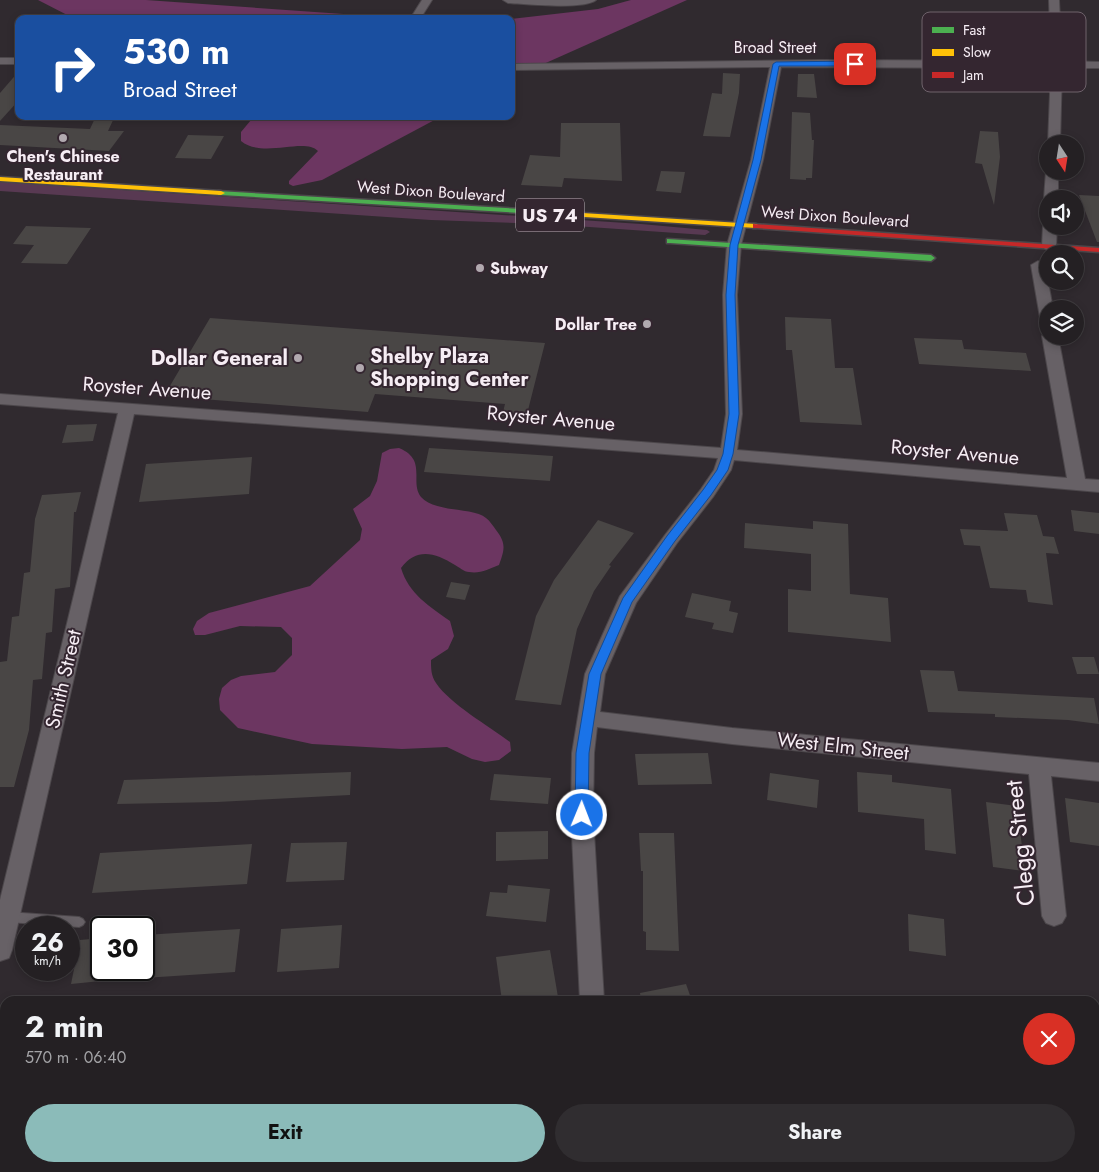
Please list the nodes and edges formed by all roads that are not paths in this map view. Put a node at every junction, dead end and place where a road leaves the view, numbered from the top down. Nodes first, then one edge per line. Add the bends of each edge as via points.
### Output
1 (427, 0) edge
2 (508, 0) edge
3 (591, 0) edge
4 (418, 15) edge
5 (0, 61) edge
6 (15, 61) edge
7 (776, 64) junction
8 (922, 65) edge
9 (1086, 65) edge
10 (1099, 65) edge
11 (515, 67) edge
12 (1056, 92) edge
13 (1054, 135) edge
14 (0, 179) edge
15 (739, 226) junction
16 (654, 240) dead end
17 (734, 245) junction
18 (1039, 246) edge
19 (1084, 249) edge
20 (1099, 250) edge
21 (946, 259) dead end
22 (1038, 265) edge
23 (1044, 300) edge
24 (1052, 345) edge
25 (0, 399) edge
26 (126, 408) junction
27 (728, 454) junction
28 (1078, 484) junction
29 (1099, 486) edge
30 (587, 718) junction
31 (1039, 766) junction
32 (1099, 772) edge
33 (1054, 916) dead end
34 (8, 917) junction
35 (15, 917) edge
36 (0, 950) edge
37 (592, 996) edge

1 - 4 street
2 - 3 street
5 - 6 street
7 - 8 street, Broad Street
7 - 11 street, Broad Street
7 - 15 street via 757,160
9 - 10 street, Broad Street
12 - 13 street
14 - 15 highway, West Dixon Boulevard / US 74
15 - 17 street
15 - 18 highway, West Dixon Boulevard / US 74
16 - 17 highway, West Dixon Boulevard
17 - 21 highway, West Dixon Boulevard
17 - 27 street via 730,295 734,414
19 - 20 highway, West Dixon Boulevard / US 74
22 - 23 street
24 - 28 street
25 - 26 street, Royster Avenue
26 - 27 street, Royster Avenue
26 - 34 street, Smith Street
27 - 28 street, Royster Avenue
27 - 30 street via 707,493 627,601 595,674
28 - 29 street, Royster Avenue
30 - 31 street, West Elm Street via 732,736
30 - 37 street via 582,753 582,815
31 - 32 street, West Elm Street
31 - 33 street, Clegg Street
34 - 35 lane
34 - 36 street, Smith Street

